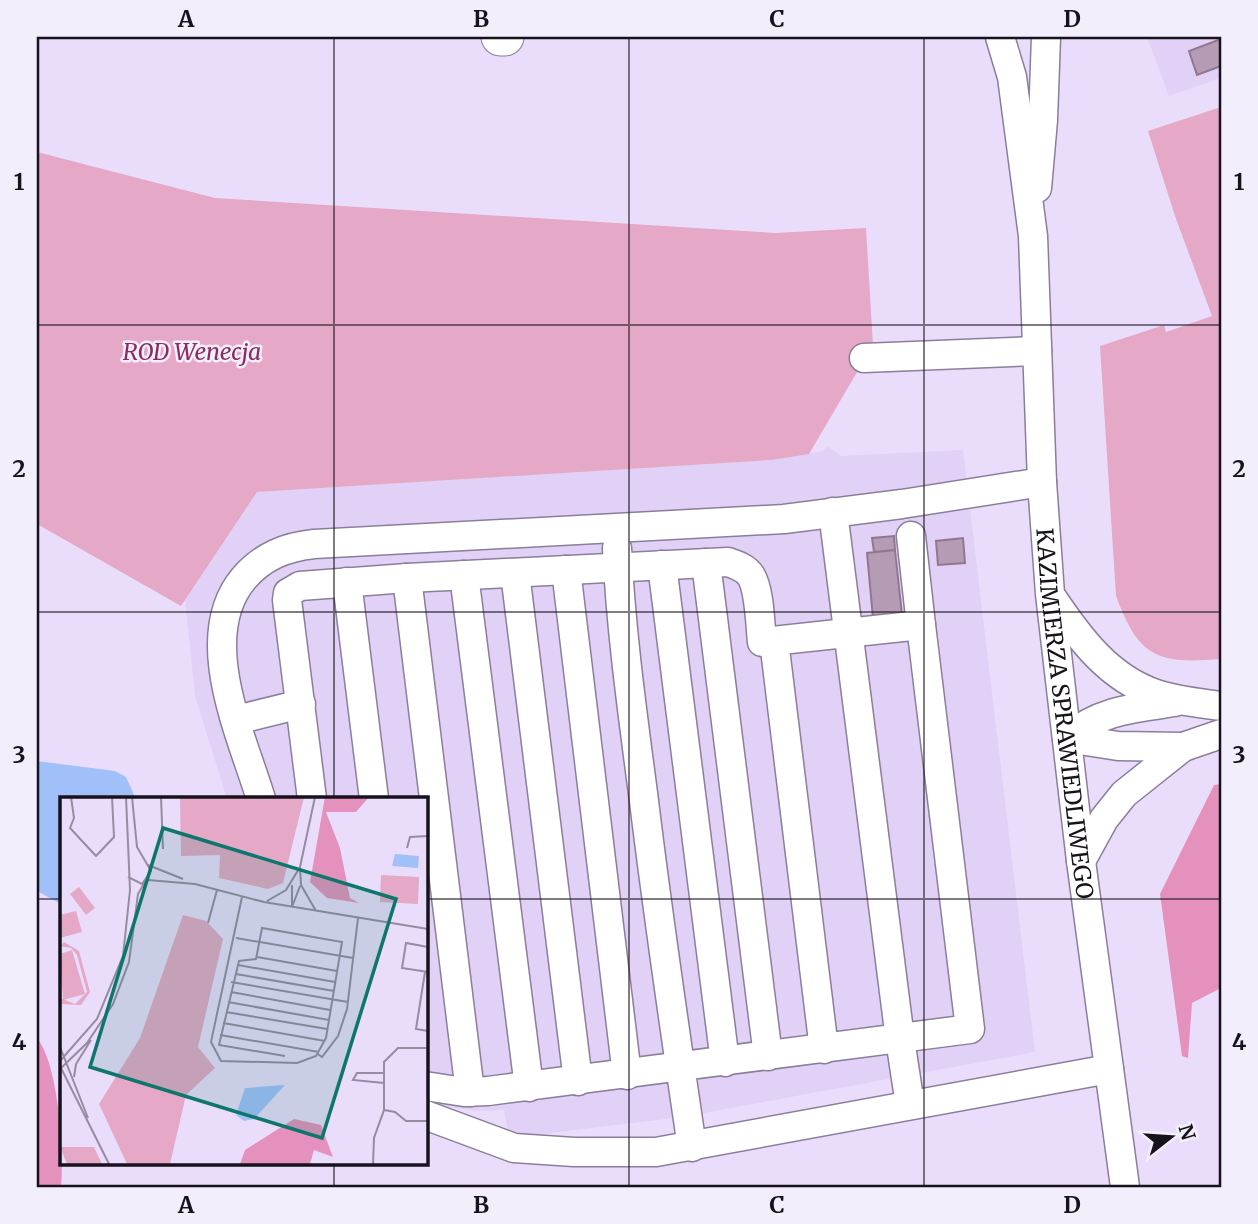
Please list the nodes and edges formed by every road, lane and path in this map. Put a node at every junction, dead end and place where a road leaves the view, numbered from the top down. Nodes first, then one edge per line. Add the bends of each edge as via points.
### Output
1 (1000, 37) edge
2 (1046, 37) edge
3 (1033, 236) junction
4 (1037, 351) junction
5 (864, 358) dead end
6 (1042, 482) junction
7 (833, 512) junction
8 (617, 528) junction
9 (496, 535) junction
10 (911, 536) dead end
11 (370, 541) junction
12 (706, 563) junction
13 (662, 565) junction
14 (618, 567) junction
15 (566, 570) junction
16 (507, 573) junction
17 (464, 575) junction
18 (407, 578) junction
19 (374, 580) junction
20 (347, 582) junction
21 (1050, 594) junction
22 (920, 625) junction
23 (848, 633) junction
24 (774, 641) junction
25 (1187, 701) junction
26 (301, 704) junction
27 (1221, 706) edge
28 (236, 720) junction
29 (1221, 734) edge
30 (1067, 737) junction
31 (1183, 747) junction
32 (260, 797) edge
33 (312, 797) edge
34 (374, 797) edge
35 (1081, 861) junction
36 (900, 1039) junction
37 (824, 1049) junction
38 (768, 1056) junction
39 (725, 1062) junction
40 (679, 1068) junction
41 (1109, 1069) junction
42 (627, 1074) junction
43 (578, 1081) junction
44 (427, 1086) edge
45 (529, 1087) junction
46 (470, 1092) junction
47 (911, 1105) junction
48 (427, 1116) edge
49 (692, 1147) junction
50 (1125, 1187) edge

1 - 3 street, KAZIMIERZA SPRAWIEDLIWEGO via 1012,77
2 - 3 street, KAZIMIERZA SPRAWIEDLIWEGO
3 - 4 street, KAZIMIERZA SPRAWIEDLIWEGO
4 - 5 street
4 - 6 street, KAZIMIERZA SPRAWIEDLIWEGO
6 - 7 street
6 - 21 street, KAZIMIERZA SPRAWIEDLIWEGO
7 - 8 street
7 - 23 street
8 - 9 street
8 - 14 street
9 - 11 street
9 - 16 street
10 - 22 street
11 - 19 street
11 - 28 street via 286,548 262,561 239,585 223,621 222,641 223,668
12 - 13 street
12 - 24 street via 728,562 750,575 762,642
12 - 38 street
13 - 14 street
13 - 39 street
14 - 15 street
14 - 40 street via 634,729
15 - 16 street
15 - 42 street
16 - 17 street
16 - 43 street
17 - 18 street
17 - 45 street
18 - 19 street
18 - 46 street
19 - 20 street
20 - 26 street via 300,586 288,593
20 - 34 street
21 - 25 street via 1086,645 1112,670 1148,691
21 - 30 street, KAZIMIERZA SPRAWIEDLIWEGO
22 - 23 street
22 - 36 street via 970,1029
23 - 24 street
23 - 36 street
24 - 37 street
25 - 27 street
25 - 30 street via 1091,719
26 - 28 street
26 - 33 street
28 - 32 street
29 - 31 street
30 - 31 street via 1118,746
30 - 35 street, KAZIMIERZA SPRAWIEDLIWEGO
31 - 35 street via 1124,794
35 - 41 street, KAZIMIERZA SPRAWIEDLIWEGO
36 - 37 street
36 - 47 street
37 - 38 street
38 - 39 street
39 - 40 street
40 - 42 street
40 - 49 street
41 - 47 street
41 - 50 street, KAZIMIERZA SPRAWIEDLIWEGO
42 - 43 street
43 - 45 street
44 - 46 street
45 - 46 street
47 - 49 street
48 - 49 street via 514,1148 656,1152

